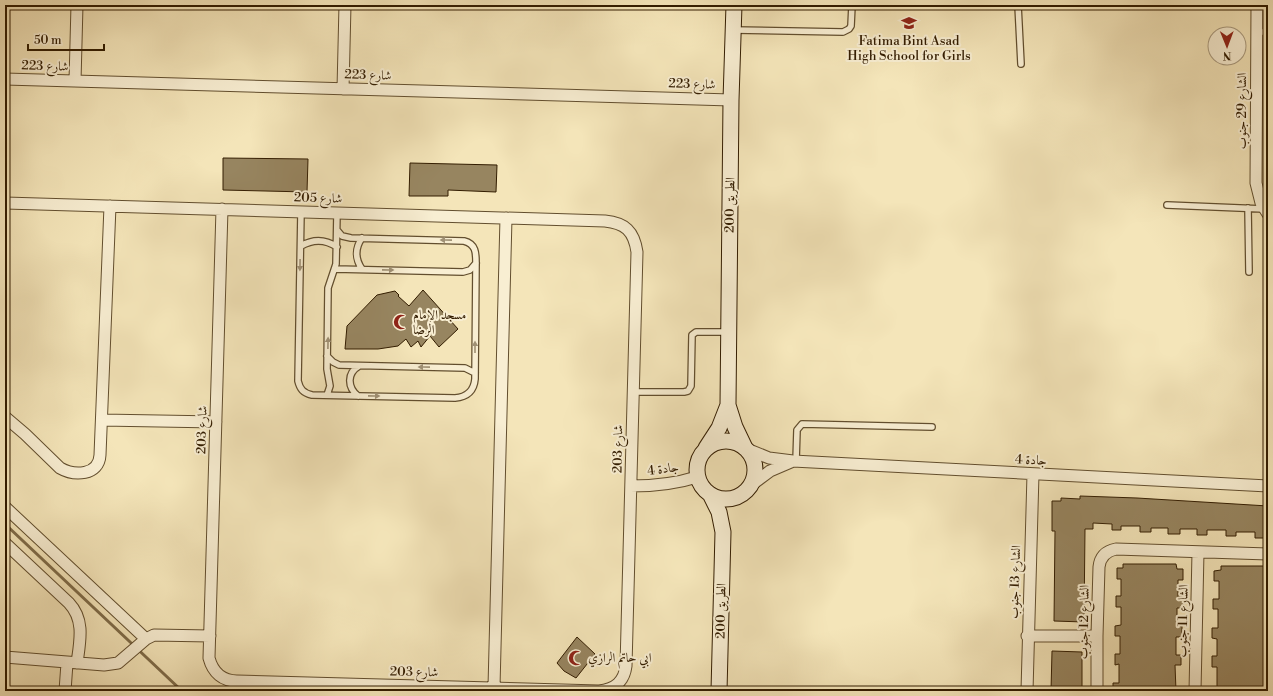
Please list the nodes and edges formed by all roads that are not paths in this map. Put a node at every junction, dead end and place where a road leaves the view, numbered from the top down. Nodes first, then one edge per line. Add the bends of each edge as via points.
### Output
1 (77, 5) edge
2 (345, 5) edge
3 (734, 5) edge
4 (852, 5) edge
5 (1018, 5) edge
6 (1261, 7) edge
7 (733, 30) junction
8 (1256, 32) junction
9 (1268, 32) edge
10 (1022, 64) dead end
11 (5, 79) edge
12 (75, 81) junction
13 (343, 89) junction
14 (731, 100) junction
15 (5, 203) edge
16 (110, 206) junction
17 (1167, 206) dead end
18 (1248, 208) junction
19 (222, 209) junction
20 (1266, 211) edge
21 (301, 212) junction
22 (337, 213) junction
23 (506, 218) junction
24 (628, 229) joint
25 (337, 230) junction
26 (362, 238) junction
27 (301, 246) junction
28 (337, 247) junction
29 (476, 263) junction
30 (335, 268) junction
31 (362, 269) junction
32 (1249, 272) dead end
33 (729, 332) junction
34 (327, 356) junction
35 (359, 365) junction
36 (475, 373) junction
37 (633, 392) junction
38 (327, 395) junction
39 (358, 396) junction
40 (728, 405) junction
41 (5, 417) edge
42 (102, 420) junction
43 (216, 422) junction
44 (932, 426) dead end
45 (746, 448) junction
46 (705, 450) junction
47 (795, 461) junction
48 (1033, 474) junction
49 (698, 477) junction
50 (631, 486) junction
51 (1268, 486) edge
52 (746, 490) junction
53 (710, 494) junction
54 (5, 506) edge
55 (723, 532) junction
56 (5, 543) edge
57 (1198, 552) junction
58 (1268, 554) edge
59 (210, 636) junction
60 (1028, 636) junction
61 (1097, 636) junction
62 (144, 641) junction
63 (5, 657) edge
64 (72, 663) junction
65 (494, 688) junction
66 (65, 691) edge
67 (719, 691) edge
68 (1026, 691) edge
69 (1097, 691) edge
70 (1196, 691) edge

1 - 12 street
2 - 13 street
3 - 7 main road, الطريق 200
4 - 7 lane via 851,26 843,32
5 - 10 lane
6 - 8 street, الشارع 29 جنوب
7 - 14 main road, الطريق 200
8 - 9 lane
8 - 20 street, الشارع 29 جنوب via 1256,184
11 - 12 street, شارع 223
12 - 13 street, شارع 223
13 - 14 street, شارع 223
14 - 33 main road, الطريق 200
15 - 16 street, شارع 205
16 - 19 street, شارع 205
16 - 42 street
17 - 18 lane
18 - 20 lane
18 - 32 lane
19 - 21 street, شارع 205
19 - 43 street, شارع 203
21 - 22 street, شارع 205
21 - 27 lane
22 - 23 street, شارع 205
22 - 25 lane
23 - 24 street, شارع 205 via 605,221 614,222
23 - 65 street
24 - 37 street, شارع 203 via 637,252
25 - 26 lane via 346,238
25 - 28 lane
29 -> 26 lane via 474,248 464,241
26 - 31 lane via 356,254
27 - 28 lane via 319,240
27 -> 38 lane via 298,380 300,389 307,394
28 - 30 lane
31 -> 29 lane via 463,272 470,270
36 -> 29 lane
30 - 31 lane
34 -> 30 lane via 328,288
33 - 37 lane via 696,332 692,335 691,386 688,391
33 - 40 main road, الطريق 200
34 - 35 lane via 339,365
34 - 38 lane via 330,386
36 -> 35 lane via 465,368
35 - 39 lane via 352,371 349,380
39 -> 36 lane via 460,397 465,396 473,388
37 - 50 street, شارع 203
38 - 39 lane
40 - 45 main road, الطريق 200 via 735,427
40 - 46 main road, الطريق 200 via 719,428
41 - 42 street via 60,468 72,473 90,472 97,466 100,459
42 - 43 street
43 - 59 street, شارع 203
44 - 47 lane via 802,424 796,430
45 - 46 main road via 727,441 711,445
45 - 47 street, جادة 4 via 769,458
45 - 52 main road via 754,460 755,467 753,480
46 - 49 main road via 698,462
47 - 48 street, جادة 4
47 - 52 street, جادة 4 via 770,471
48 - 51 street, جادة 4
48 - 60 street, الشارع 13 جنوب
49 - 50 street, جادة 4 via 662,485
49 - 53 main road
50 - 65 street, شارع 203 via 626,666 621,681 615,687 599,691
52 - 53 main road via 736,497 722,499
52 - 55 main road, الطريق 200 via 732,508
53 - 55 main road, الطريق 200 via 719,512
54 - 62 street
55 - 67 main road, الطريق 200
56 - 64 street via 75,611 80,627
57 - 58 street
57 - 61 street, الشارع 12 جنوب via 1116,549 1104,555 1099,563
57 - 70 street, الشارع 11 جنوب
59 - 62 street via 158,635 150,636
59 - 65 street, شارع 203 via 211,664 218,675 232,681
60 - 61 street
60 - 68 street, الشارع 13 جنوب
61 - 69 street, الشارع 12 جنوب
62 - 64 street via 112,665
63 - 64 street
64 - 66 street

